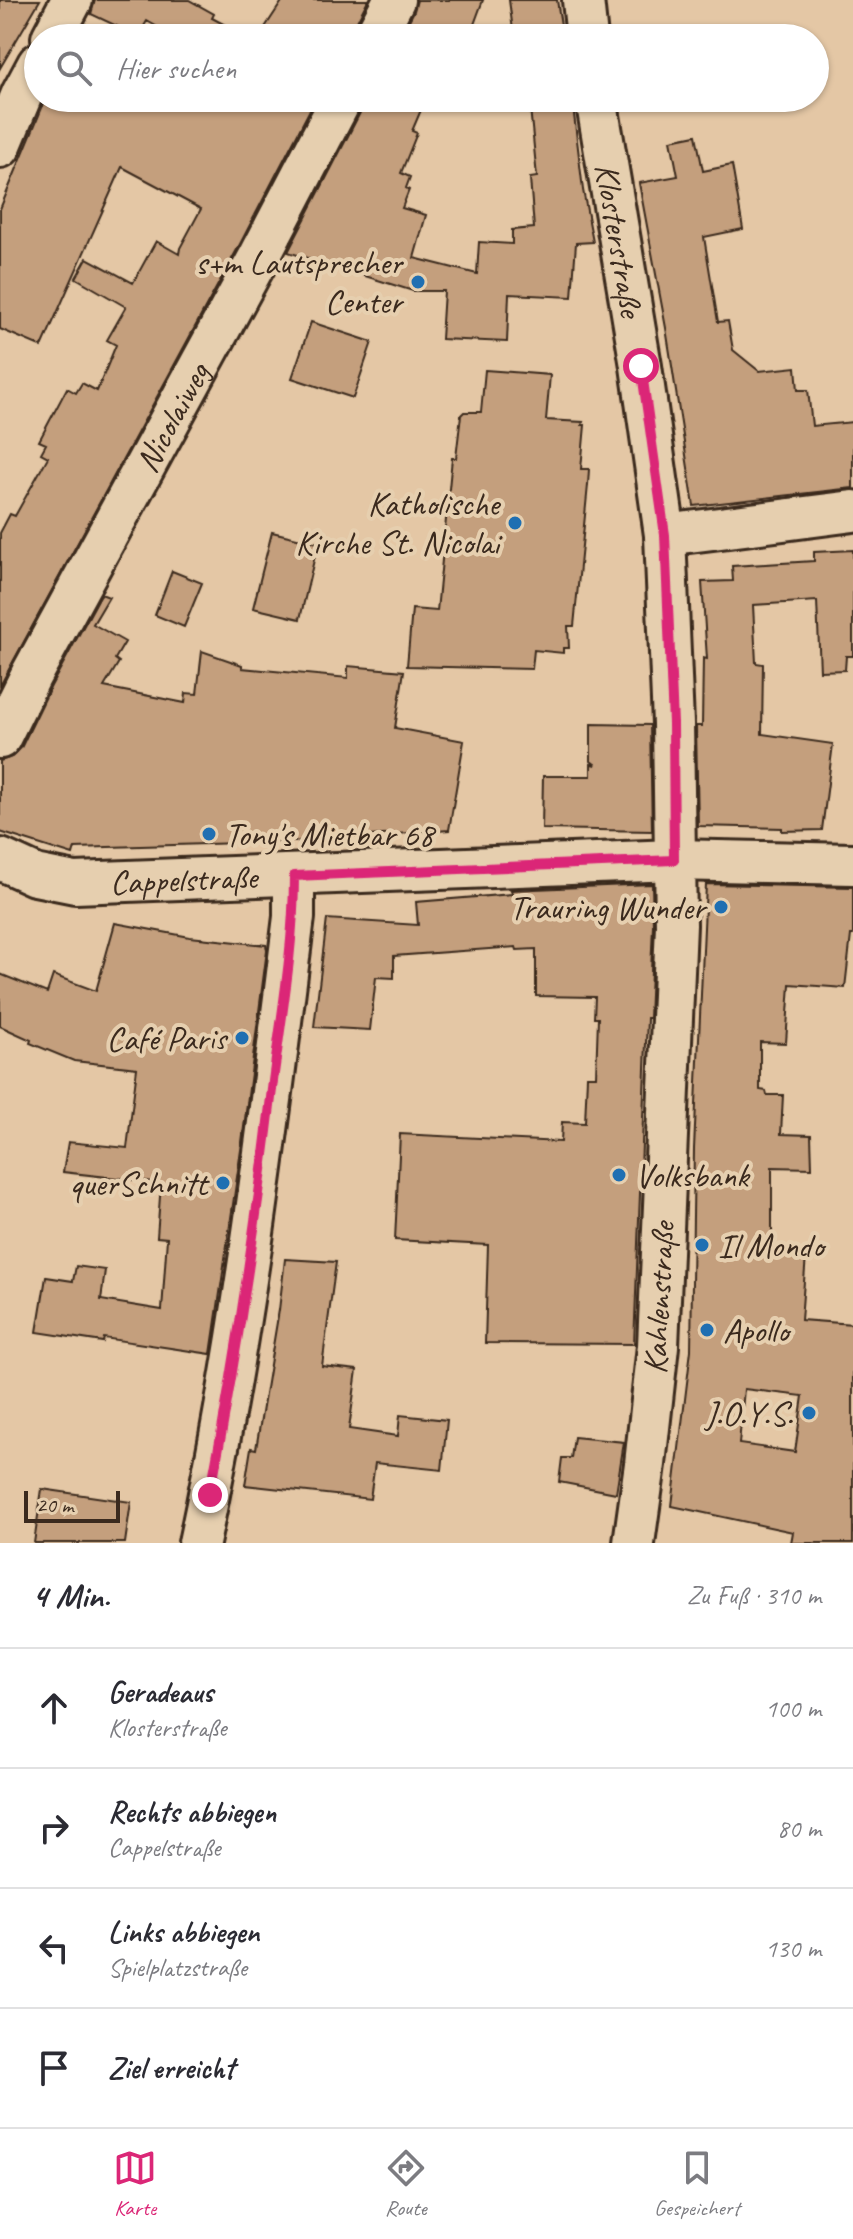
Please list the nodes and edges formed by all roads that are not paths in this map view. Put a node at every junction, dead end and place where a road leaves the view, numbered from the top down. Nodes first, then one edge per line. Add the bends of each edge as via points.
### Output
1 (72, 0) edge
2 (394, 0) edge
3 (583, 0) edge
4 (59, 24) edge
5 (381, 24) edge
6 (586, 24) edge
7 (24, 90) edge
8 (335, 112) edge
9 (598, 112) edge
10 (0, 147) edge
11 (853, 511) edge
12 (665, 535) junction
13 (0, 738) edge
14 (0, 859) edge
15 (674, 860) junction
16 (853, 864) edge
17 (294, 876) junction
18 (199, 1543) edge
19 (634, 1543) edge

1 - 4 street
2 - 5 street
3 - 6 street
7 - 10 street
8 - 13 street, Nicolaiweg
9 - 12 street, Klosterstraße
11 - 12 street
12 - 15 street, Klosterstraße
14 - 17 street, Cappelstraße via 35,875 75,883
15 - 16 street, Cappelstraße
15 - 17 street, Cappelstraße
15 - 19 street, Kahlenstraße via 676,925 658,1346
17 - 18 street via 294,917 245,1287

